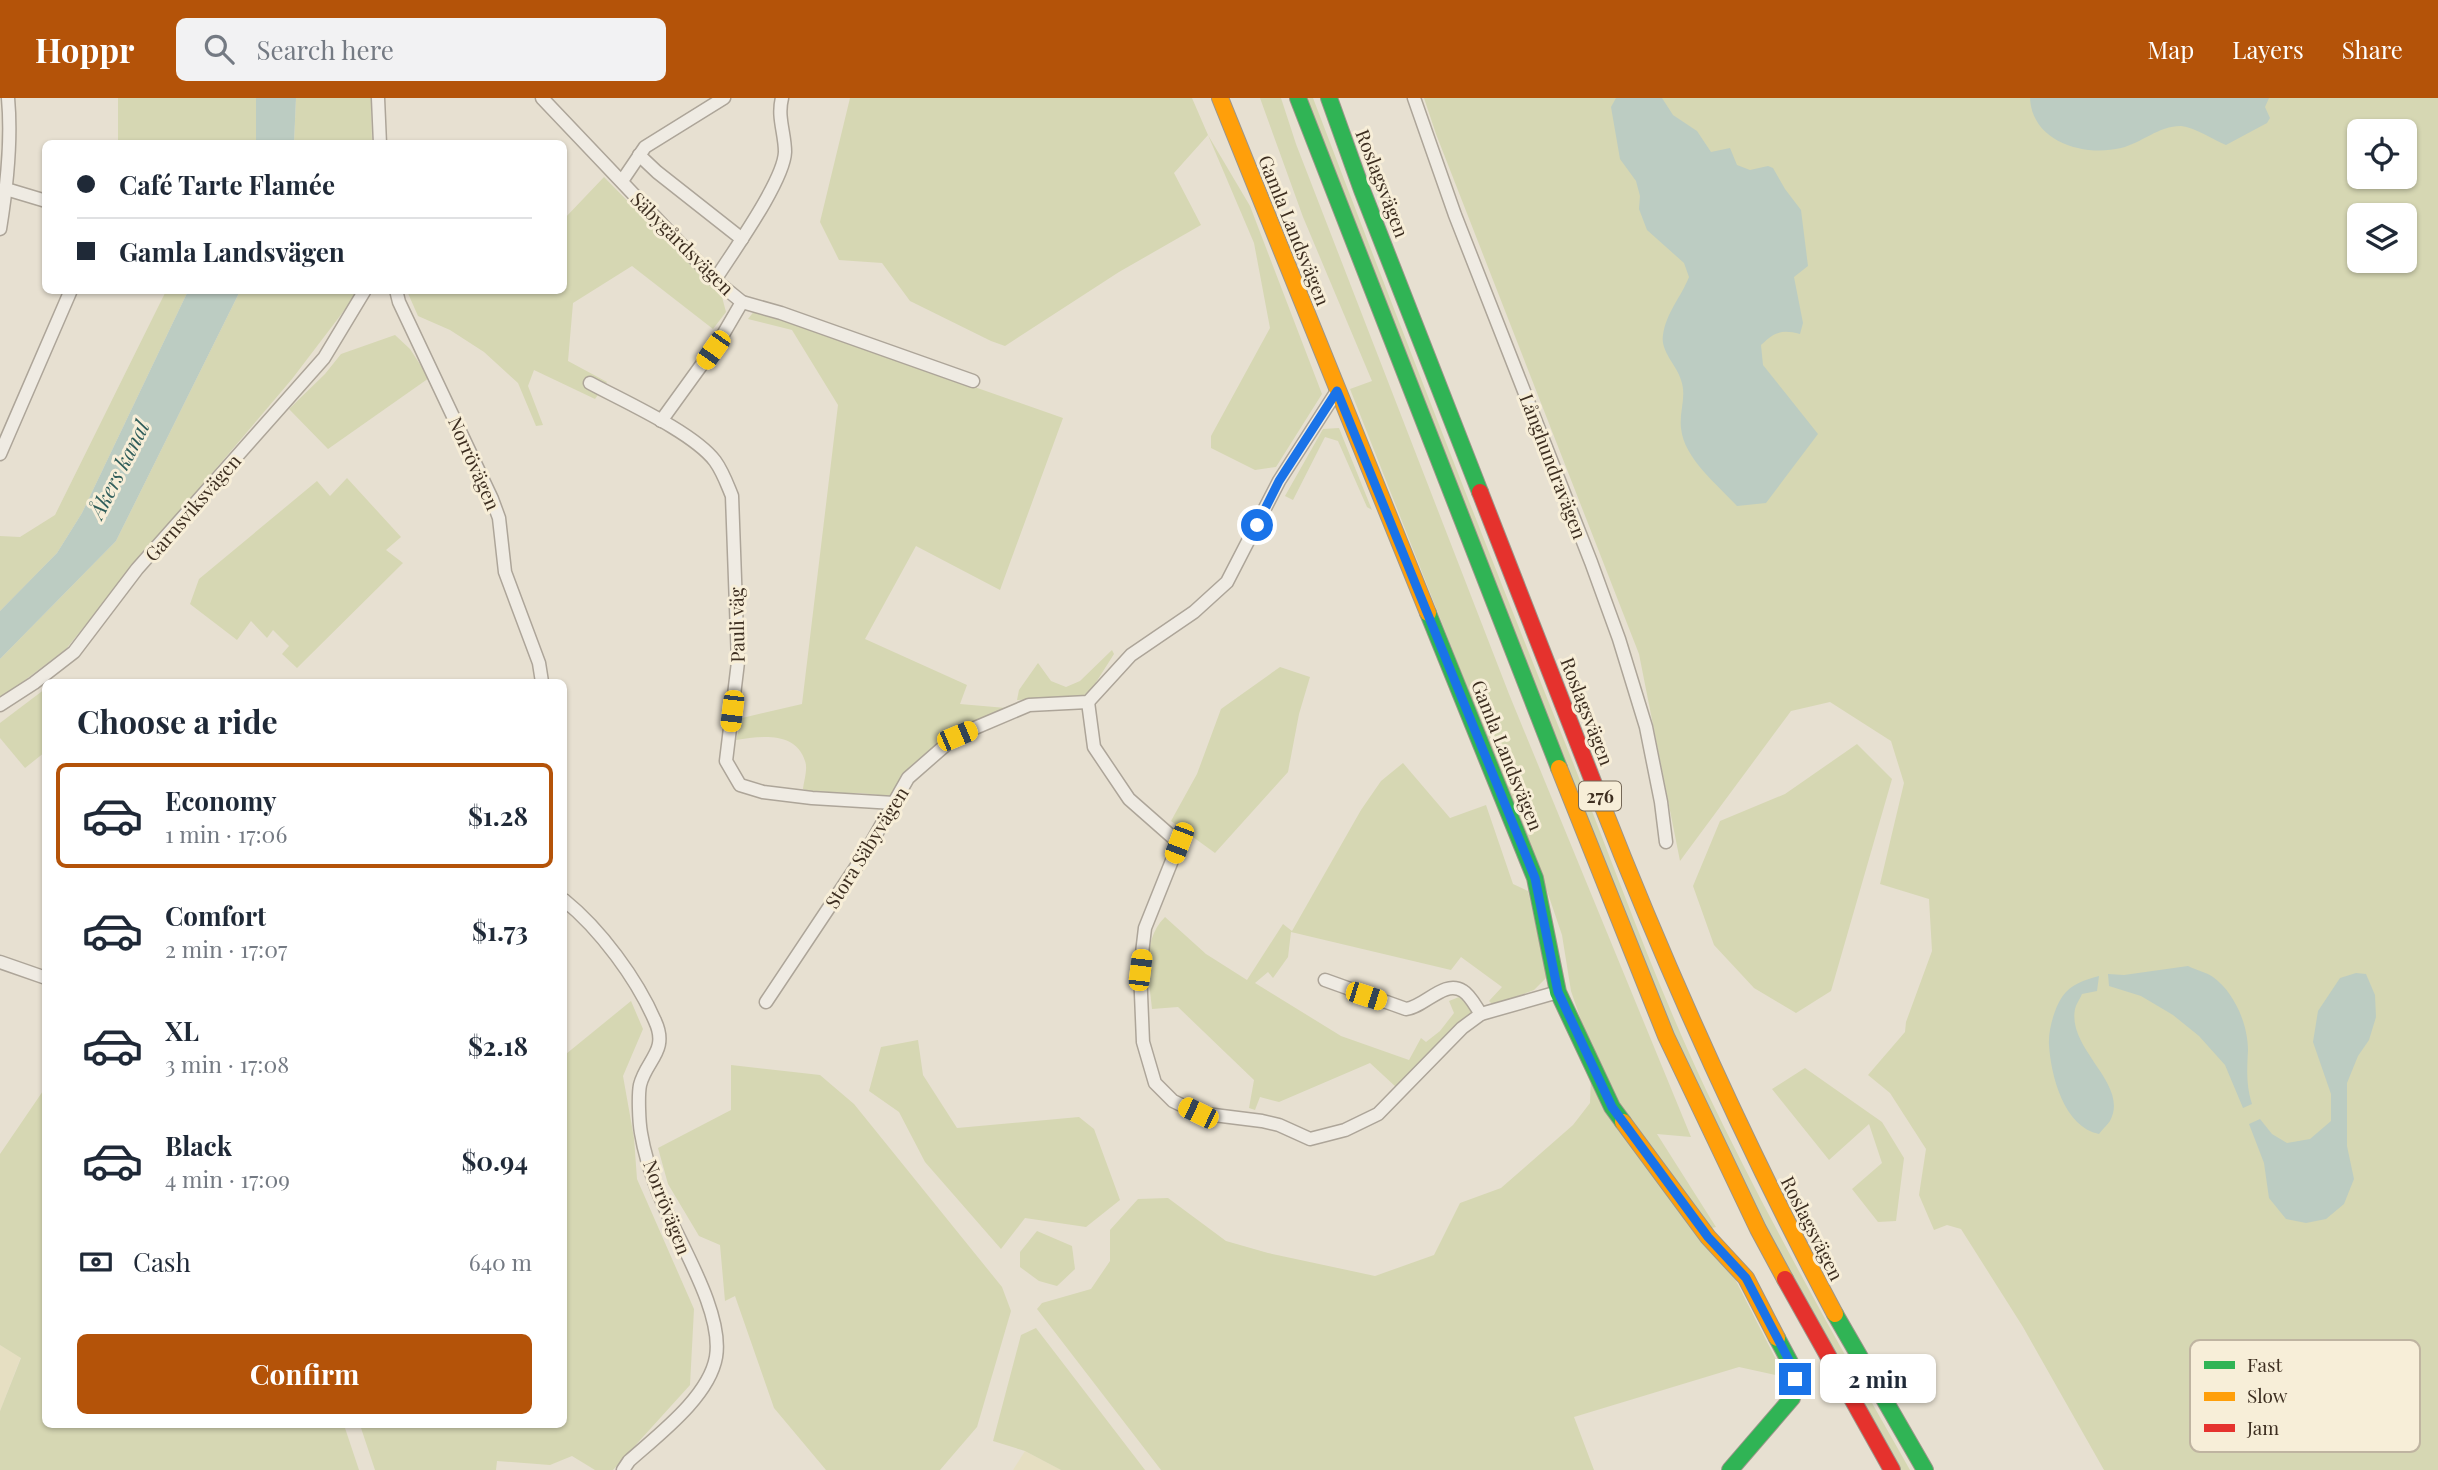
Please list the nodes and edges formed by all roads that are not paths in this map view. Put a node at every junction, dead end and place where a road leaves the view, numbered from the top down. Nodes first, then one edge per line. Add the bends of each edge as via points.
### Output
1 (8, 98) edge
2 (378, 98) edge
3 (542, 98) edge
4 (724, 98) edge
5 (782, 98) edge
6 (1220, 98) edge
7 (1298, 98) edge
8 (1329, 98) edge
9 (1414, 98) edge
10 (380, 140) edge
11 (639, 155) junction
12 (622, 181) junction
13 (6, 189) junction
14 (42, 200) edge
15 (0, 229) edge
16 (742, 239) junction
17 (715, 280) junction
18 (69, 294) edge
19 (363, 294) edge
20 (397, 294) edge
21 (742, 302) junction
22 (974, 381) dead end
23 (590, 383) dead end
24 (1337, 391) junction
25 (661, 421) junction
26 (0, 454) edge
27 (542, 679) edge
28 (1088, 702) junction
29 (0, 705) edge
30 (894, 803) junction
31 (1666, 842) dead end
32 (567, 903) edge
33 (0, 962) edge
34 (42, 977) edge
35 (1325, 980) dead end
36 (1558, 992) junction
37 (766, 1002) dead end
38 (1480, 1014) junction
39 (624, 1470) edge
40 (1730, 1470) edge
41 (1892, 1470) edge
42 (1925, 1470) edge

1 - 13 street
2 - 10 street
3 - 12 street, Säbygårdsvägen
4 - 11 street
5 - 16 street via 779,118 785,153 771,190
6 - 24 main road, Gamla Landsvägen
7 - 41 main road, 276 via 1666,1036 1758,1230
8 - 42 main road, Roslagsvägen / 276 via 1652,933 1727,1103 1804,1258
9 - 31 street, Långhundravägen via 1619,639 1646,727
11 - 12 street
11 - 16 street
12 - 17 street, Säbygårdsvägen
13 - 14 street
13 - 15 street
16 - 17 street
17 - 21 street, Säbygårdsvägen
18 - 26 street
19 - 29 street, Garnsviksvägen via 324,358 137,569 74,652
20 - 27 street, Norrövägen via 496,508 505,572
21 - 22 street, Säbygårdsvägen
21 - 25 street
23 - 25 street, Pauli väg
24 - 28 street via 1279,481 1227,582 1194,612 1131,655
24 - 36 main road, Gamla Landsvägen via 1535,878
25 - 30 street, Pauli väg via 704,449 723,473 733,496 738,662 726,761 734,777 740,785 764,792
28 - 30 street, Stora Säbyvägen via 1030,705 957,736 908,778
28 - 38 street via 1094,747 1179,843 1145,928 1140,970 1143,1042 1155,1083 1173,1101 1198,1113 1279,1125 1310,1139 1323,1137 1378,1114
30 - 37 street, Stora Säbyvägen
32 - 39 street, Norrövägen via 597,929 656,1022 661,1039 640,1085 640,1131 657,1189 716,1328 716,1357 708,1379 689,1405
33 - 34 street
35 - 38 street via 1406,1009 1416,1008 1440,991 1456,989 1464,991
36 - 38 street
36 - 40 main road, Gamla Landsvägen via 1612,1107 1708,1237 1746,1278 1793,1368 1792,1398

